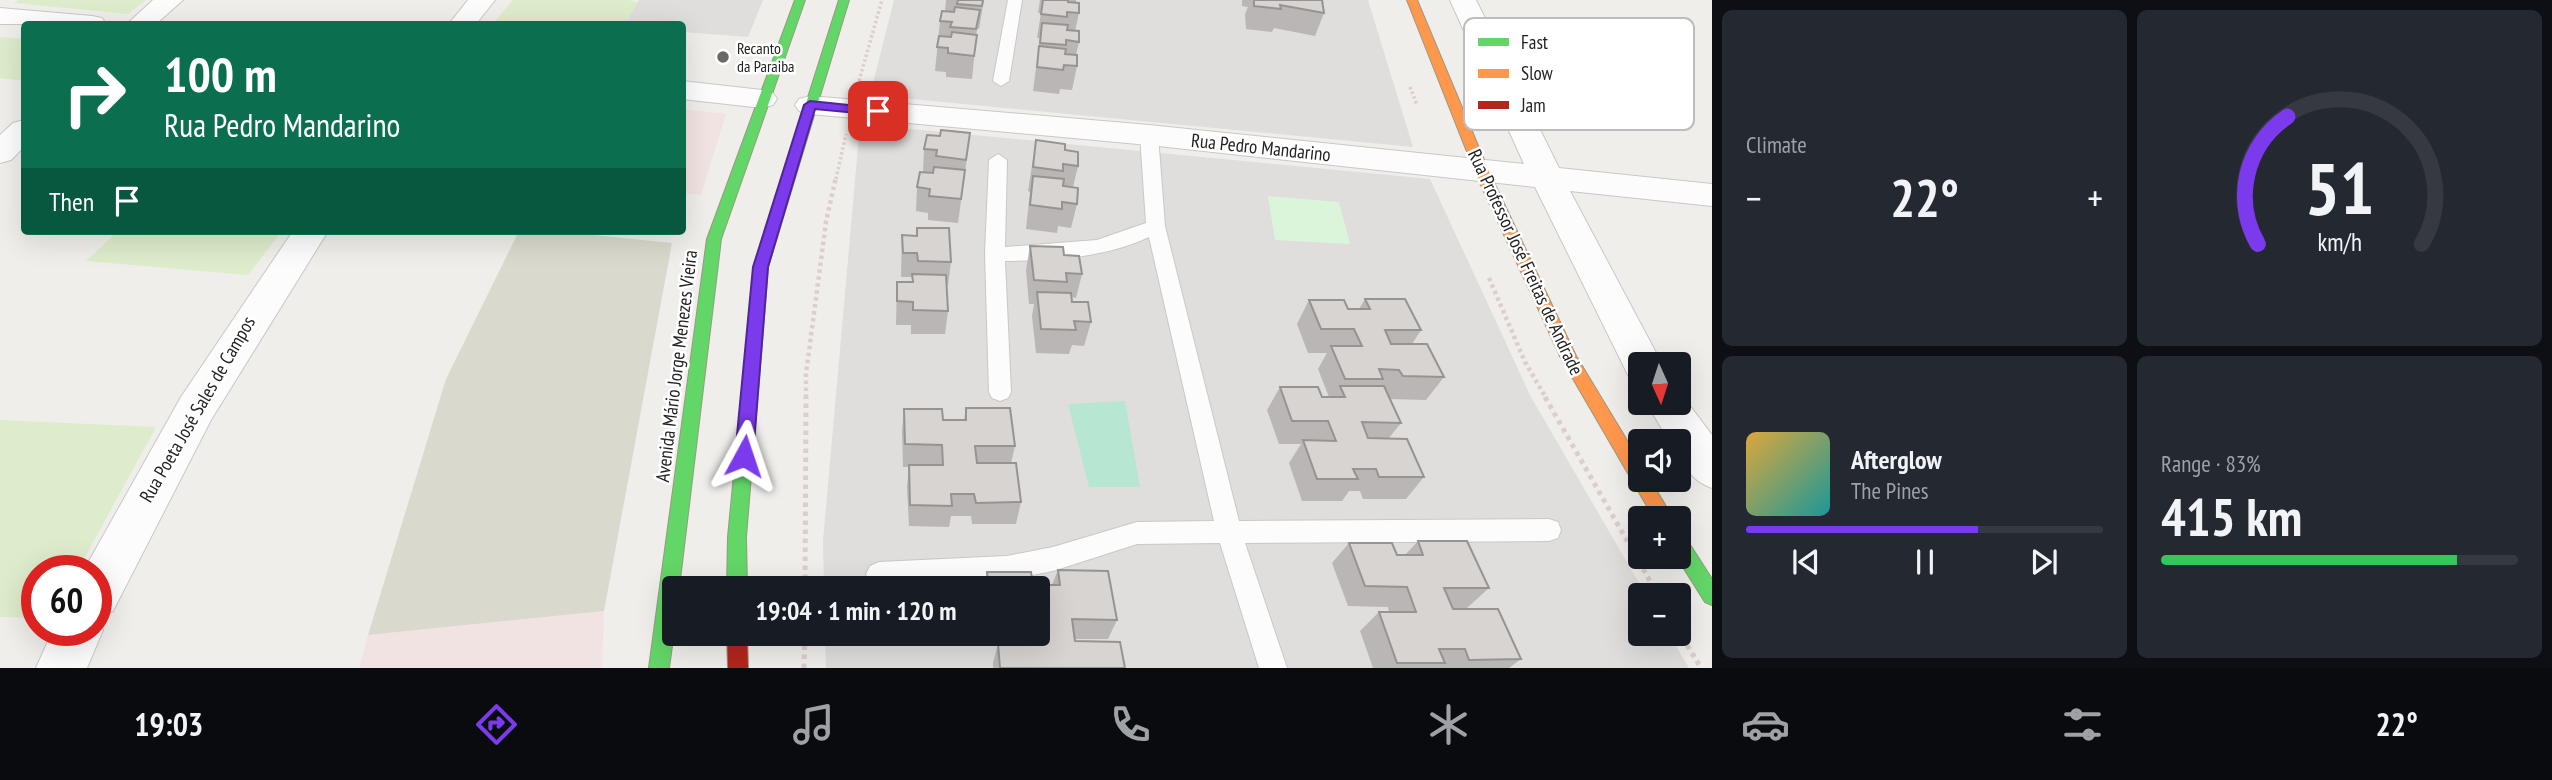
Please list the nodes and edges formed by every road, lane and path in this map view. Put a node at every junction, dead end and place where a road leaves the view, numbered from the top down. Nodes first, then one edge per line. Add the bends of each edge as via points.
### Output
1 (170, 0) edge
2 (482, 0) edge
3 (800, 0) edge
4 (844, 0) edge
5 (882, 0) edge
6 (1015, 0) edge
7 (1412, 0) edge
8 (1463, 0) edge
9 (0, 16) edge
10 (1471, 18) edge
11 (58, 21) edge
12 (144, 21) edge
13 (464, 21) edge
14 (1001, 81) dead end
15 (686, 90) edge
16 (762, 99) junction
17 (810, 105) junction
18 (852, 109) junction
19 (1464, 128) edge
20 (1465, 130) edge
21 (1524, 130) edge
22 (21, 133) edge
23 (1149, 135) junction
24 (0, 153) edge
25 (998, 160) dead end
26 (1482, 172) junction
27 (1547, 178) junction
28 (1712, 195) edge
29 (1156, 226) junction
30 (308, 235) edge
31 (714, 239) junction
32 (732, 244) dead end
33 (748, 254) dead end
34 (995, 254) junction
35 (761, 267) junction
36 (1636, 352) edge
37 (1000, 392) dead end
38 (1675, 415) edge
39 (1628, 459) edge
40 (1712, 470) edge
41 (1549, 530) dead end
42 (1229, 531) junction
43 (112, 562) edge
44 (1691, 563) edge
45 (879, 574) dead end
46 (737, 576) edge
47 (805, 576) edge
48 (1712, 596) edge
49 (71, 646) edge
50 (737, 646) edge
51 (805, 646) edge
52 (1688, 646) edge
53 (61, 668) edge
54 (659, 668) edge
55 (737, 668) edge
56 (804, 668) edge
57 (1273, 668) edge
58 (1702, 668) edge

1 - 12 street
2 - 13 street
3 - 16 main road, Avenida Mário Jorge Menezes Vieira
4 - 17 main road
5 - 18 path
6 - 14 lane
7 - 19 main road, Rua Professor José Freitas de Andrade
8 - 10 street
9 - 11 street
15 - 16 street
16 - 31 main road, Avenida Mário Jorge Menezes Vieira
17 - 18 street, Rua Pedro Mandarino
17 - 35 main road
18 - 23 street, Rua Pedro Mandarino
18 - 47 path via 827,222 806,374
20 - 26 main road, Rua Professor José Freitas de Andrade
21 - 27 street
22 - 24 street
23 - 26 street, Rua Pedro Mandarino
23 - 29 lane
25 - 34 lane
26 - 27 street, Rua Pedro Mandarino
26 - 39 main road, Rua Professor José Freitas de Andrade via 1569,358
27 - 28 street, Rua Pedro Mandarino
27 - 36 street
29 - 34 lane via 1111,245 1073,252
29 - 42 lane
30 - 43 street, Rua Poeta José Sales de Campos via 247,323 143,499
31 - 32 main road
31 - 54 main road, Avenida Mário Jorge Menezes Vieira
33 - 35 main road
34 - 37 lane
35 - 46 main road
38 - 40 street
41 - 42 lane
42 - 45 lane via 1137,533 1007,568
42 - 57 lane
44 - 48 main road
49 - 53 street
50 - 55 main road
51 - 56 path
52 - 58 path

